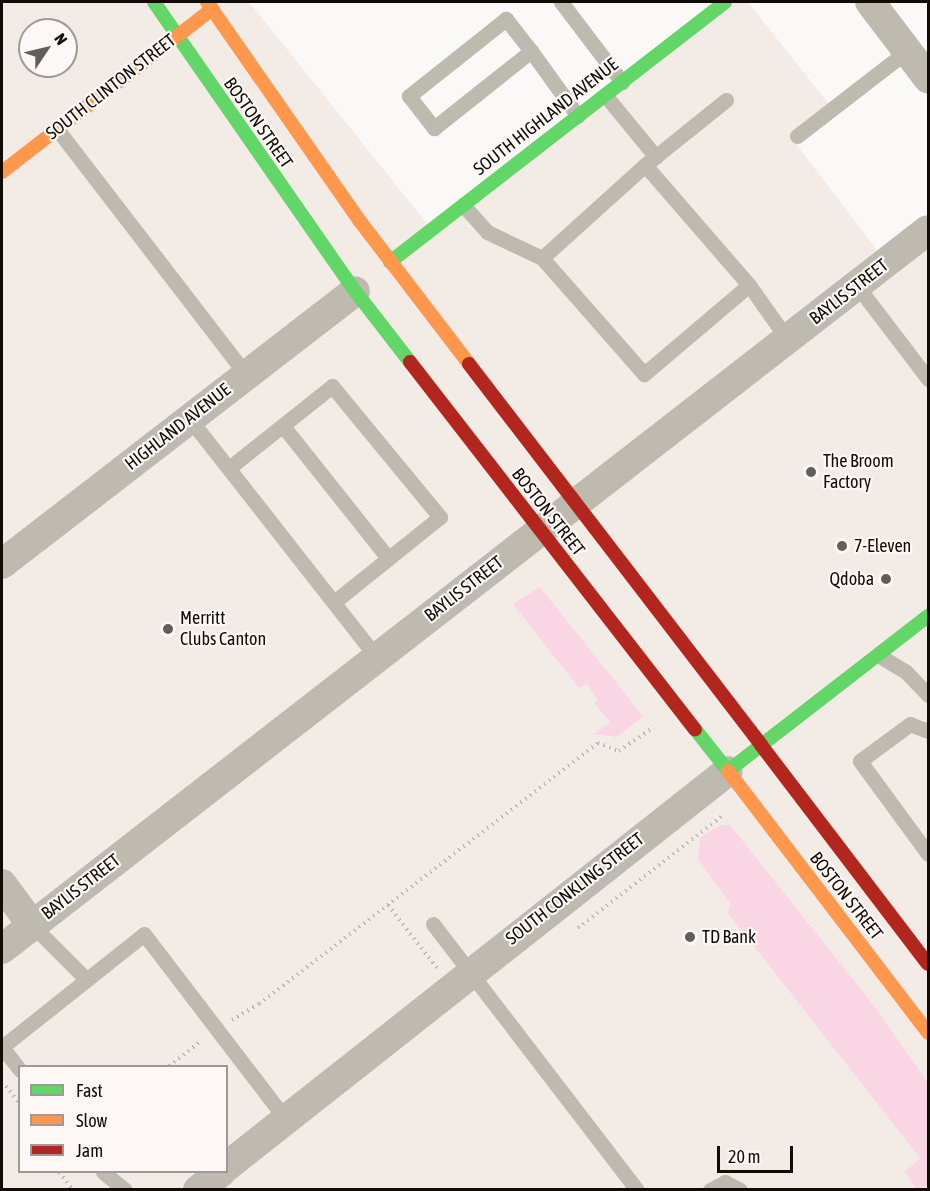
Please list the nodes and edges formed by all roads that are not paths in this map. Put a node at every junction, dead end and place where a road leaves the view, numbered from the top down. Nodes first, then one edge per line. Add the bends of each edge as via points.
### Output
1 (154, 2) edge
2 (561, 2) edge
3 (725, 2) edge
4 (870, 2) edge
5 (213, 4) edge
6 (177, 36) junction
7 (531, 51) junction
8 (907, 51) junction
9 (928, 78) edge
10 (622, 82) junction
11 (604, 95) junction
12 (726, 100) dead end
13 (578, 116) junction
14 (57, 129) junction
15 (797, 136) dead end
16 (651, 161) junction
17 (2, 172) edge
18 (463, 205) junction
19 (928, 230) edge
20 (542, 258) junction
21 (390, 262) junction
22 (749, 285) junction
23 (858, 287) junction
24 (355, 291) junction
25 (788, 340) junction
26 (246, 374) junction
27 (928, 379) edge
28 (189, 418) junction
29 (283, 426) junction
30 (229, 468) junction
31 (574, 504) junction
32 (539, 530) junction
33 (388, 558) junction
34 (2, 564) edge
35 (335, 601) junction
36 (928, 616) edge
37 (878, 655) junction
38 (376, 658) junction
39 (928, 695) edge
40 (928, 730) edge
41 (761, 746) junction
42 (728, 771) junction
43 (928, 854) edge
44 (2, 884) edge
45 (433, 924) dead end
46 (32, 925) junction
47 (2, 949) edge
48 (928, 964) edge
49 (461, 978) junction
50 (86, 980) junction
51 (928, 1033) edge
52 (18, 1067) edge
53 (286, 1120) junction
54 (228, 1165) edge
55 (104, 1173) edge
56 (220, 1173) edge
57 (124, 1190) edge
58 (198, 1190) edge
59 (636, 1190) edge
60 (710, 1190) edge
61 (740, 1190) edge

1 - 6 main road, BOSTON STREET
2 - 10 lane
3 - 10 main road, SOUTH HIGHLAND AVENUE
4 - 8 street
5 - 6 main road, SOUTH CLINTON STREET
5 - 21 main road, BOSTON STREET
6 - 14 main road, SOUTH CLINTON STREET
6 - 24 main road, BOSTON STREET
7 - 7 lane via 434,128 409,96 506,19
7 - 13 lane
8 - 9 street
8 - 15 lane
10 - 11 main road, SOUTH HIGHLAND AVENUE
11 - 13 main road, SOUTH HIGHLAND AVENUE
11 - 16 lane
12 - 16 lane
13 - 18 main road, SOUTH HIGHLAND AVENUE
14 - 17 main road, SOUTH CLINTON STREET
14 - 26 lane
16 - 20 lane
16 - 22 lane
18 - 20 lane via 487,232
18 - 21 main road, SOUTH HIGHLAND AVENUE
19 - 23 street, BAYLIS STREET
20 - 22 lane via 644,374
21 - 31 main road, BOSTON STREET
22 - 25 lane
23 - 25 street, BAYLIS STREET
23 - 27 lane
24 - 26 street, HIGHLAND AVENUE
24 - 32 main road, BOSTON STREET
25 - 31 street, BAYLIS STREET
26 - 28 street, HIGHLAND AVENUE
28 - 30 lane
28 - 34 street, HIGHLAND AVENUE
29 - 30 lane
29 - 33 lane
29 - 33 lane via 332,386 440,517
30 - 35 lane
31 - 32 street, BAYLIS STREET
31 - 41 main road, BOSTON STREET
32 - 38 street, BAYLIS STREET
32 - 42 main road, BOSTON STREET
33 - 35 lane
35 - 38 lane
36 - 37 main road, SOUTH CONKLING STREET
37 - 39 lane via 906,672
37 - 41 main road, SOUTH CONKLING STREET
38 - 46 street, BAYLIS STREET
40 - 43 lane via 910,724 860,761
41 - 42 main road, SOUTH CONKLING STREET
41 - 48 main road, BOSTON STREET
42 - 49 street, SOUTH CONKLING STREET
42 - 51 main road, BOSTON STREET
44 - 46 street
45 - 49 lane
46 - 47 street, BAYLIS STREET
46 - 50 lane
49 - 53 street, SOUTH CONKLING STREET
49 - 59 lane
50 - 52 lane via 2,1047
50 - 53 lane via 144,934
53 - 54 street, SOUTH CONKLING STREET
55 - 57 lane
56 - 58 street
60 - 61 lane via 725,1182

